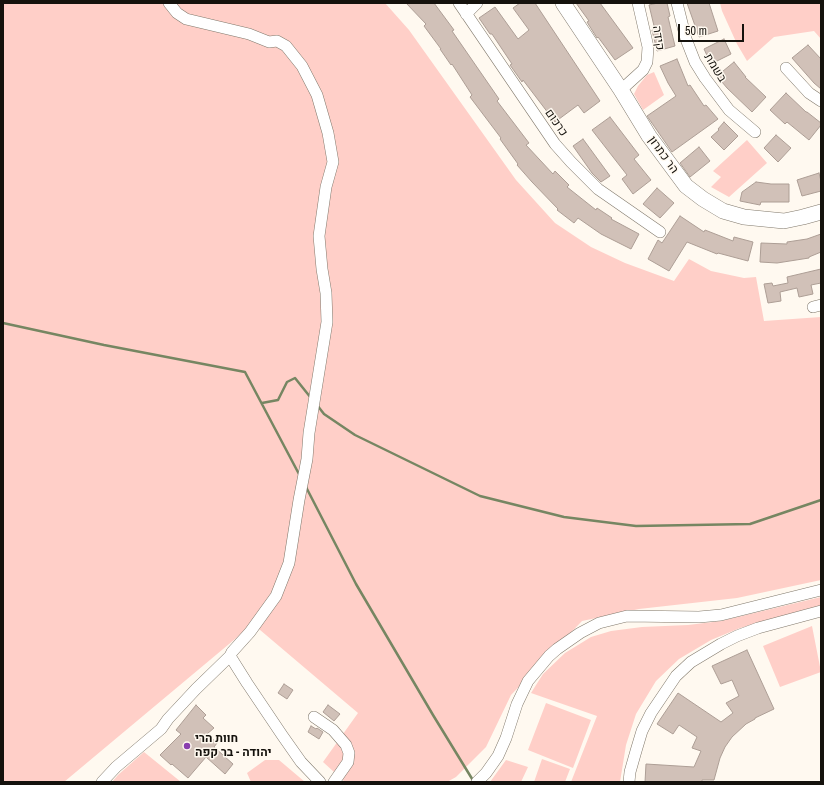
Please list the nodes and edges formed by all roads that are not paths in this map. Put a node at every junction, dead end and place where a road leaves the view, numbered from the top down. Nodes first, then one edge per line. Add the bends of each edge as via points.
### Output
1 (169, 3) edge
2 (459, 3) edge
3 (477, 3) edge
4 (562, 3) edge
5 (638, 3) edge
6 (677, 3) edge
7 (466, 14) junction
8 (786, 68) dead end
9 (620, 90) junction
10 (821, 101) edge
11 (755, 132) dead end
12 (821, 212) edge
13 (660, 232) dead end
14 (821, 590) edge
15 (821, 611) edge
16 (230, 656) junction
17 (314, 717) dead end
18 (102, 782) edge
19 (320, 782) edge
20 (334, 782) edge
21 (477, 782) edge
22 (629, 782) edge

1 - 16 street via 186,19 249,34 269,42 277,41 286,46 302,66 317,95 333,162 326,187 319,236 327,322 289,563 276,596
2 - 7 street, כרכום
3 - 7 street
4 - 9 street, הר כתרון
5 - 9 street, קידה via 648,47 647,62 643,70
6 - 11 street, בשמת via 691,51 704,78 729,110
7 - 13 street, כרכום via 555,144 571,162 598,189
8 - 10 street
9 - 12 street, הר כתרון via 649,136 686,186 710,203 744,217 766,220 784,220
14 - 21 street via 721,615 627,616 599,623 580,633 548,656 528,681 498,756
15 - 22 street via 737,636 691,662 676,676 651,713 642,731
16 - 18 street via 161,729
16 - 19 street via 282,736
17 - 20 street via 333,730 346,745 349,753 348,762

